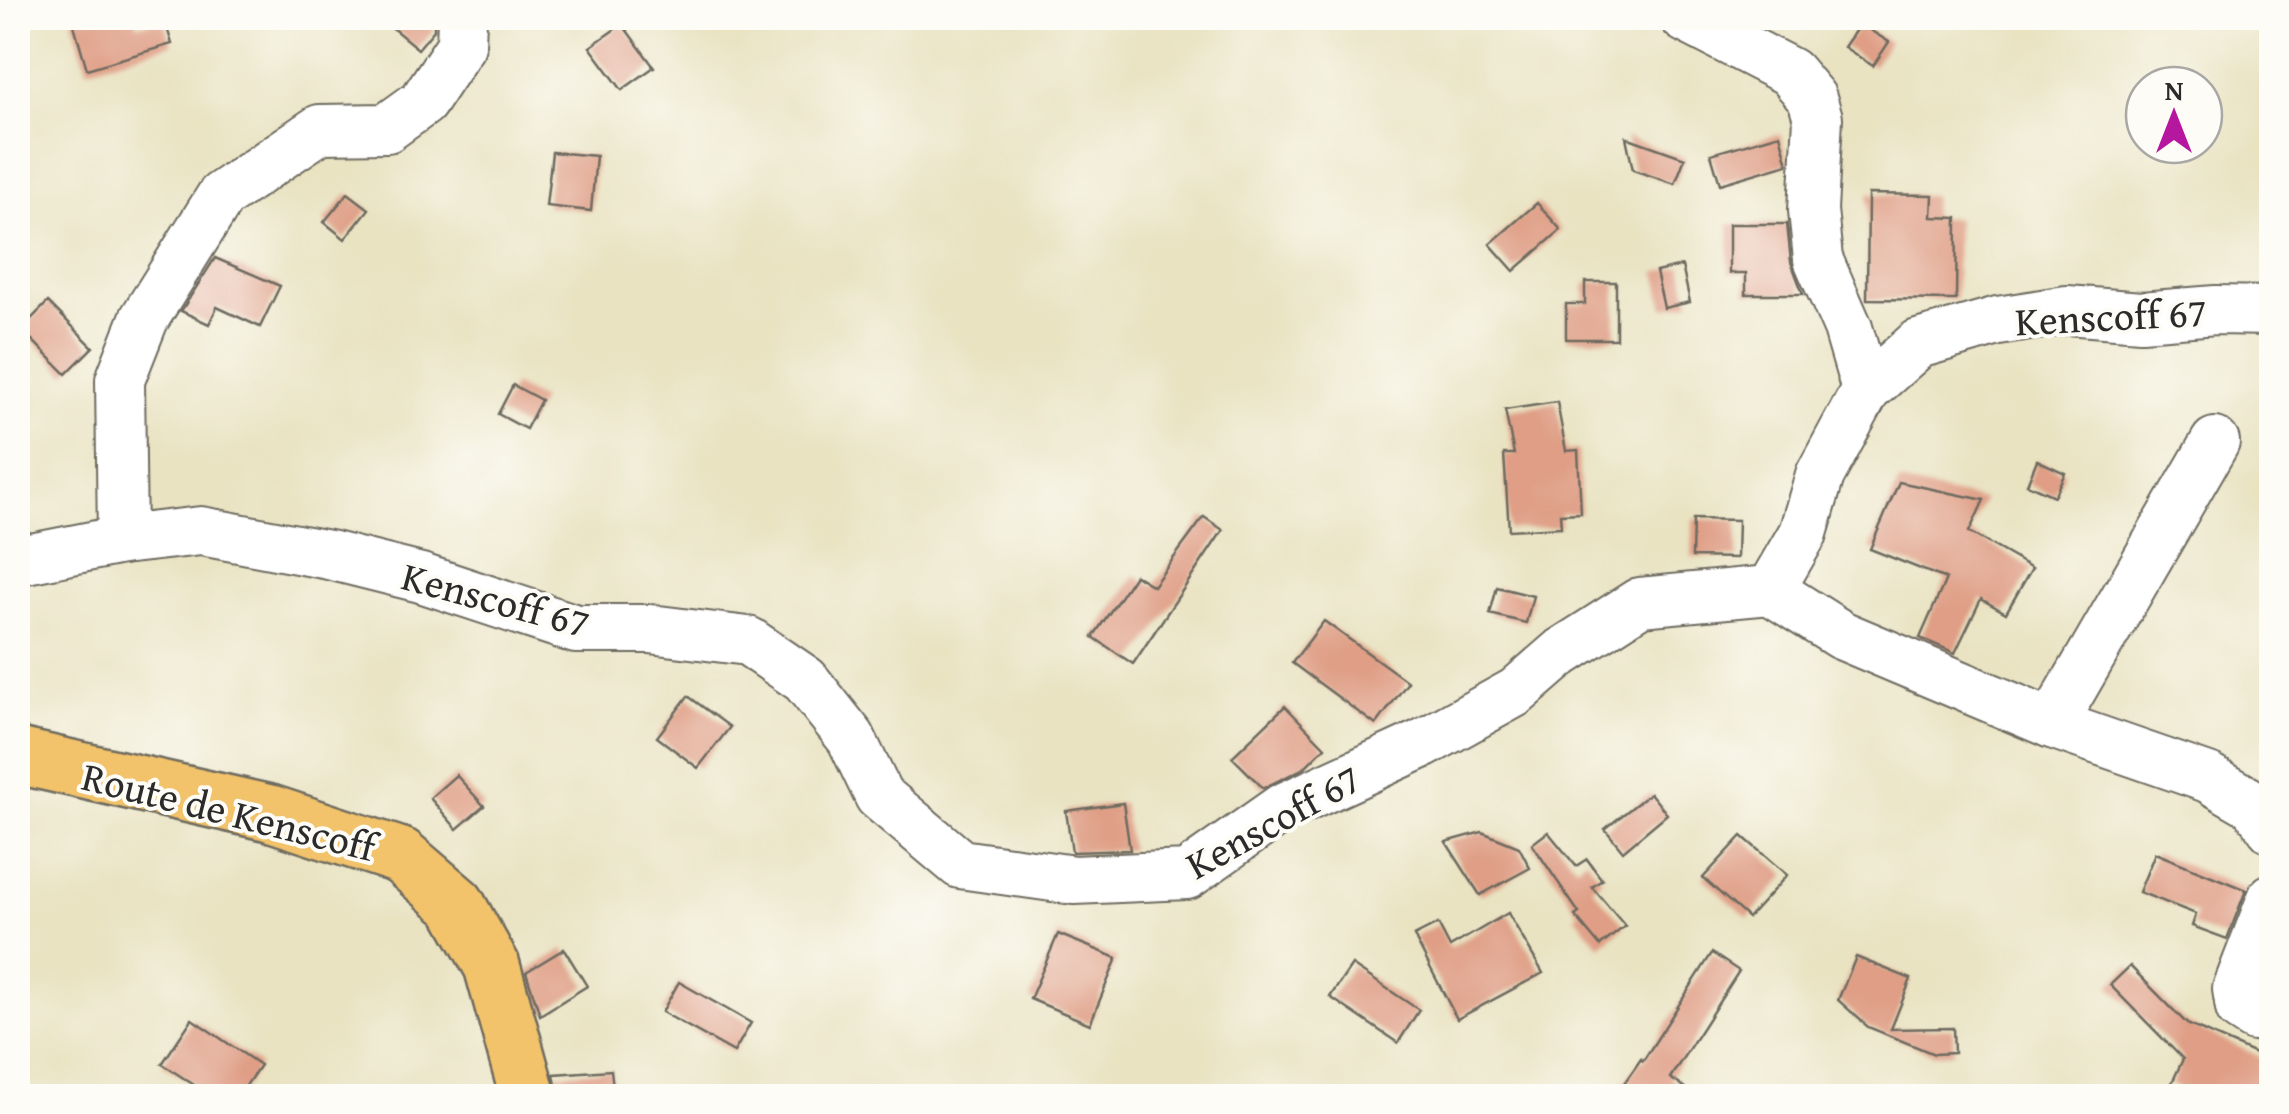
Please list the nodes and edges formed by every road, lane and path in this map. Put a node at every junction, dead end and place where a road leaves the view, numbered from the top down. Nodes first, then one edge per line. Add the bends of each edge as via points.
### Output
1 (462, 18) edge
2 (1685, 18) edge
3 (2272, 311) edge
4 (1866, 390) junction
5 (2215, 442) dead end
6 (122, 540) junction
7 (18, 554) edge
8 (1770, 590) junction
9 (2052, 724) junction
10 (18, 756) edge
11 (2272, 829) edge
12 (2272, 898) edge
13 (2272, 1019) edge
14 (528, 1096) edge

1 - 6 street via 461,46 423,102 388,128 320,130 221,196 144,319 120,380
2 - 4 street via 1790,72 1812,98 1818,118 1818,259
3 - 4 street, Kenscoff 67 via 2141,316 2067,310 1998,322 1918,344
4 - 8 street, Kenscoff 67
5 - 9 street
6 - 7 street, Kenscoff 67 via 26,560
6 - 8 street, Kenscoff 67 via 202,532 420,578 576,630 748,641 805,680 851,738 878,796 960,864 1074,880 1187,875 1282,808 1516,692 1562,652 1640,602
8 - 9 street via 1841,634
9 - 11 street via 2208,778 2252,804
10 - 14 main road, Route de Kenscoff via 270,813 401,856 457,904 492,966
12 - 13 street via 2237,989 2240,1008

